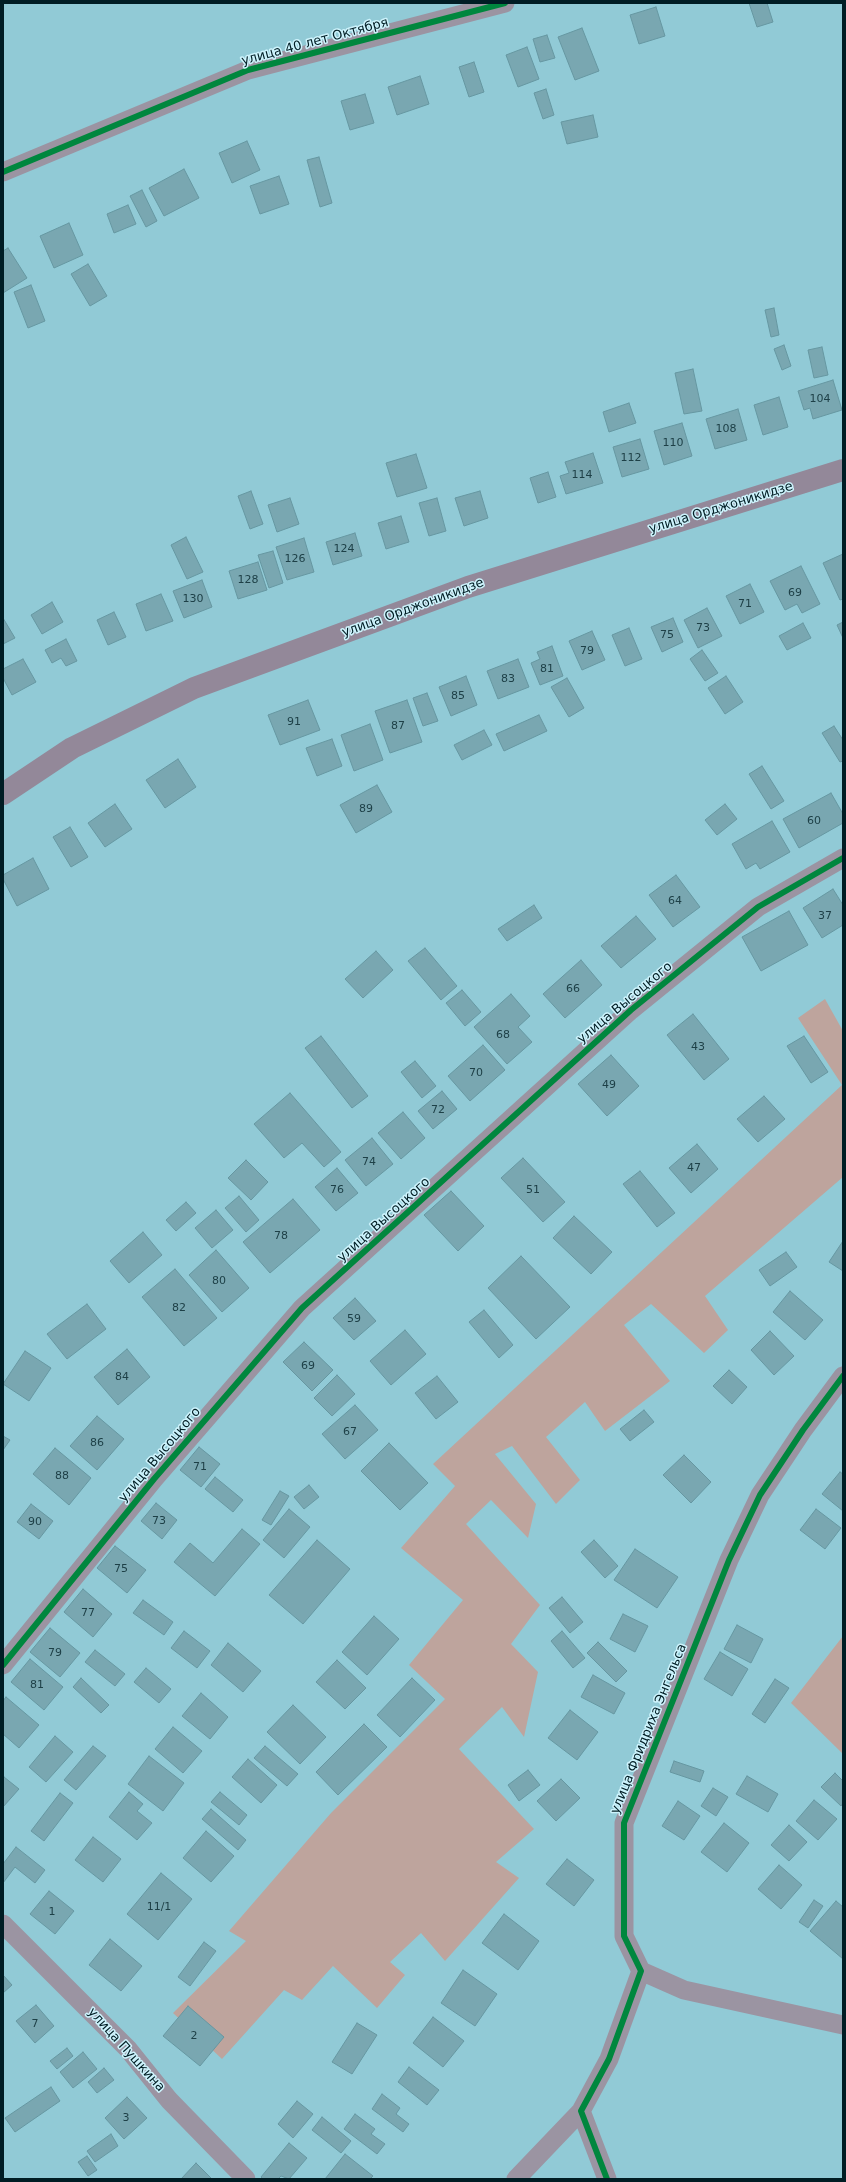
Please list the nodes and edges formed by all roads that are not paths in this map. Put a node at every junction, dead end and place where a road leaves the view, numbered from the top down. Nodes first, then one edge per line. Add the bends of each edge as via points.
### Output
1 (505, 3) edge
2 (3, 172) edge
3 (843, 470) edge
4 (3, 794) edge
5 (843, 858) edge
6 (843, 1376) edge
7 (3, 1665) edge
8 (3, 1924) edge
9 (641, 1971) junction
10 (843, 2025) edge
11 (581, 2111) junction
12 (246, 2179) edge
13 (516, 2179) edge
14 (607, 2179) edge

1 - 2 street, улица 40 лет Октября via 248,70
3 - 4 main road, улица Орджоникидзе via 468,588 194,688 72,748
5 - 7 street, улица Высоцкого via 758,907 631,1010 302,1308 154,1479
6 - 9 street, улица Фридриха Энгельса via 803,1430 754,1508 729,1560 624,1823 624,1936
8 - 12 street, улица Пушкина via 128,2049 169,2100
9 - 10 street via 684,1990
9 - 11 street via 609,2059
11 - 13 street
11 - 14 street

